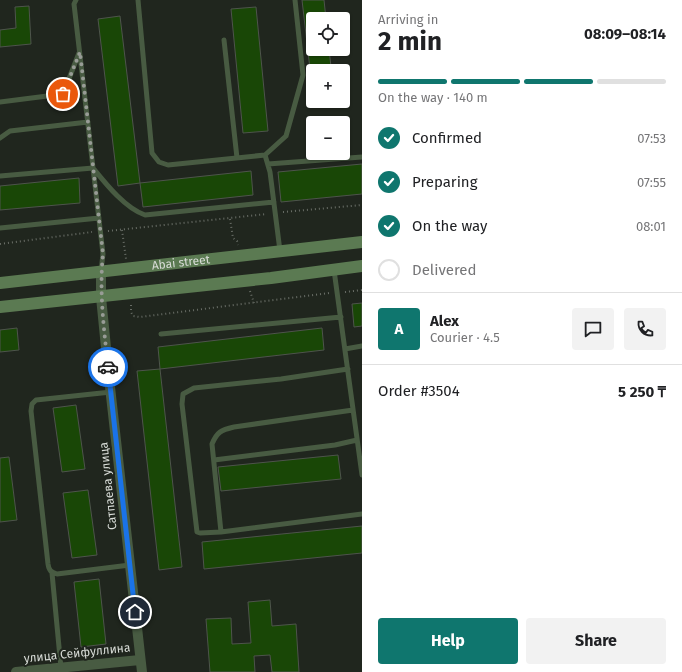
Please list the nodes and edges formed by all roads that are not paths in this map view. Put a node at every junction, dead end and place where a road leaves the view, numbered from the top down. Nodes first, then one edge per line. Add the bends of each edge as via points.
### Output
1 (76, 0) edge
2 (138, 0) edge
3 (295, 0) edge
4 (224, 40) dead end
5 (80, 52) junction
6 (0, 102) edge
7 (88, 122) junction
8 (0, 138) edge
9 (265, 155) junction
10 (362, 157) edge
11 (237, 158) junction
12 (268, 164) junction
13 (93, 168) junction
14 (0, 176) edge
15 (274, 202) junction
16 (99, 218) junction
17 (0, 228) edge
18 (362, 242) edge
19 (280, 252) junction
20 (362, 266) edge
21 (334, 270) junction
22 (101, 272) junction
23 (0, 283) edge
24 (101, 297) junction
25 (0, 307) edge
26 (340, 317) junction
27 (161, 334) dead end
28 (362, 346) edge
29 (345, 349) junction
30 (348, 369) junction
31 (111, 392) junction
32 (353, 410) junction
33 (357, 440) junction
34 (214, 460) junction
35 (362, 475) edge
36 (362, 514) edge
37 (221, 532) junction
38 (130, 565) junction
39 (52, 572) junction
40 (140, 660) junction
41 (61, 668) junction
42 (16, 672) edge
43 (142, 672) edge

1 - 5 lane via 74,4
2 - 11 lane via 152,153 159,162 168,165
3 - 9 lane via 303,75 286,136
4 - 11 lane
5 - 6 lane via 63,94
5 - 7 lane
7 - 8 lane via 10,131
7 - 13 lane
9 - 11 lane
9 - 12 lane
10 - 12 lane
12 - 15 lane
13 - 14 lane
13 - 15 lane via 122,200 144,215
13 - 16 lane
15 - 19 lane
16 - 17 lane
16 - 22 lane via 103,254
18 - 19 street, Abai street
19 - 22 street, Abai street
20 - 21 street, Abai street
21 - 24 street, Abai street
21 - 26 lane
22 - 23 street, Abai street
22 - 24 street, Сатпаева улица
24 - 25 street, Abai street
24 - 31 street, Сатпаева улица
26 - 27 lane
26 - 29 lane
28 - 29 lane
29 - 30 lane
30 - 32 lane
30 - 37 lane via 194,388 184,394 182,404 197,532
31 - 38 street, Сатпаева улица
31 - 39 lane via 36,400 32,404 38,488 48,564
32 - 33 lane
32 - 34 lane via 223,430 216,435 212,444
33 - 34 lane
33 - 35 lane
34 - 37 lane
36 - 37 lane
38 - 39 lane via 57,574
38 - 40 street, Сатпаева улица
39 - 41 lane
40 - 41 street, улица Сейфуллина
40 - 43 street, Сатпаева улица
41 - 42 street, улица Сейфуллина

